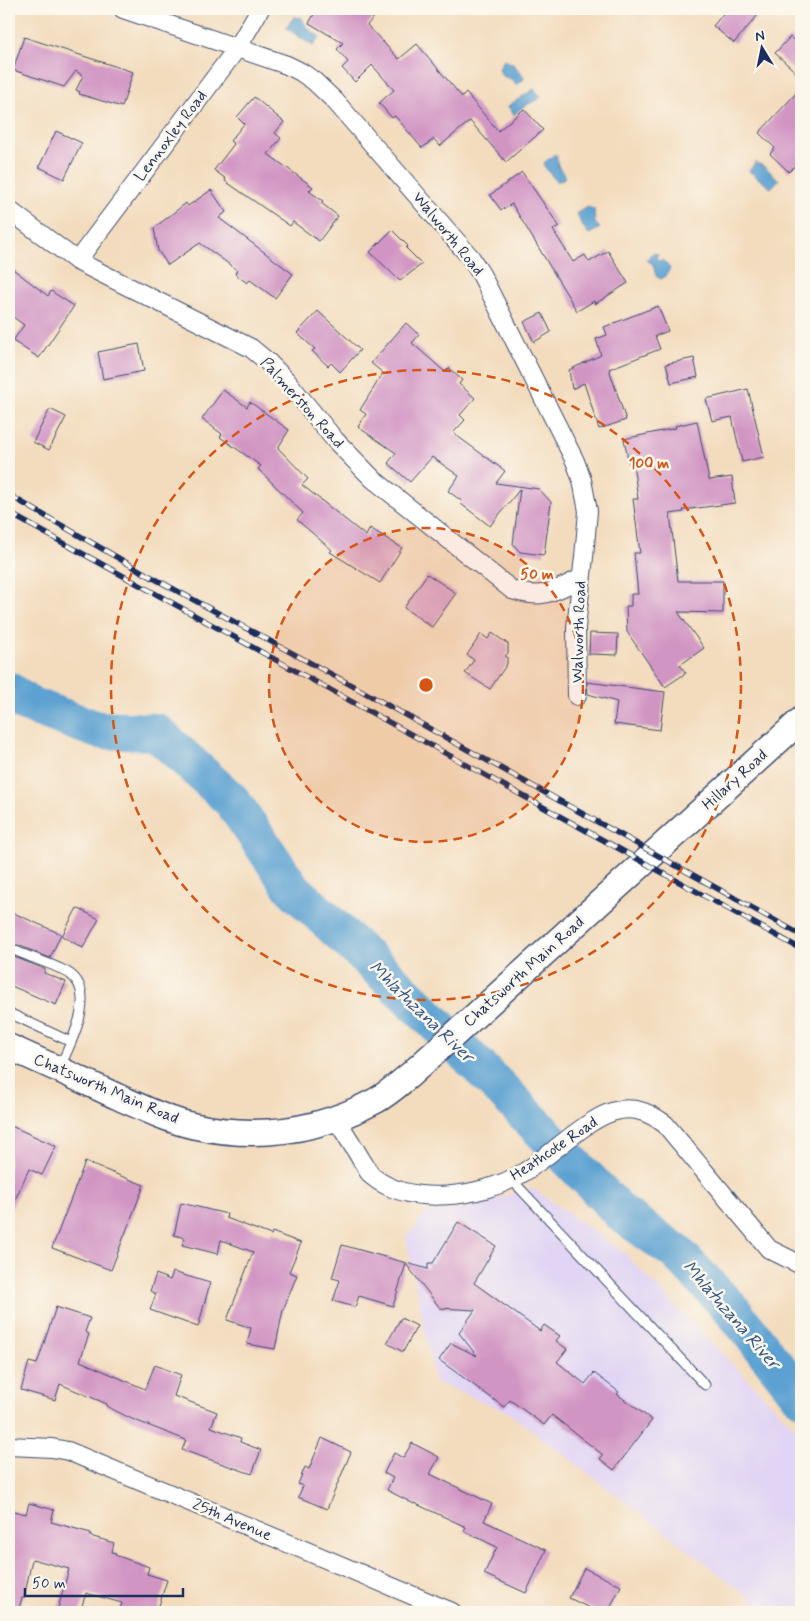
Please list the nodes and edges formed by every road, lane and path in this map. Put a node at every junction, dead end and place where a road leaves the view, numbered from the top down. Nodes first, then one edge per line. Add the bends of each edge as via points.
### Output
1 (123, 9) edge
2 (260, 9) edge
3 (238, 47) junction
4 (9, 210) edge
5 (77, 261) junction
6 (581, 578) junction
7 (577, 696) dead end
8 (801, 720) edge
9 (669, 840) joint
10 (16, 951) dead end
11 (9, 1013) edge
12 (71, 1042) junction
13 (9, 1047) edge
14 (59, 1070) junction
15 (336, 1119) junction
16 (516, 1176) junction
17 (801, 1265) edge
18 (704, 1385) dead end
19 (9, 1446) edge
20 (452, 1612) edge

1 - 3 street, Walworth Road
2 - 3 street, Lennoxley Road
3 - 5 street, Lennoxley Road
3 - 6 street, Walworth Road via 287,65 314,81 471,258 582,480 588,511
4 - 5 street, Palmerston Road
5 - 6 street, Palmerston Road via 251,348 286,380 335,440 373,479 512,590 540,595
6 - 7 street, Walworth Road via 576,627
8 - 9 street, Hillary Road
9 - 15 street, Chatsworth Main Road via 411,1074 376,1100
10 - 12 lane via 77,980 82,1008
11 - 12 lane
12 - 14 lane
13 - 14 street, Chatsworth Main Road
14 - 15 street, Chatsworth Main Road via 158,1115 193,1126 258,1134 298,1130
15 - 16 street, Heathcote Road via 372,1176 393,1189 421,1196 450,1195 480,1190
16 - 17 street, Heathcote Road via 597,1118 618,1110 634,1109 665,1124 769,1249
16 - 18 lane
19 - 20 street, 25th Avenue via 68,1451

